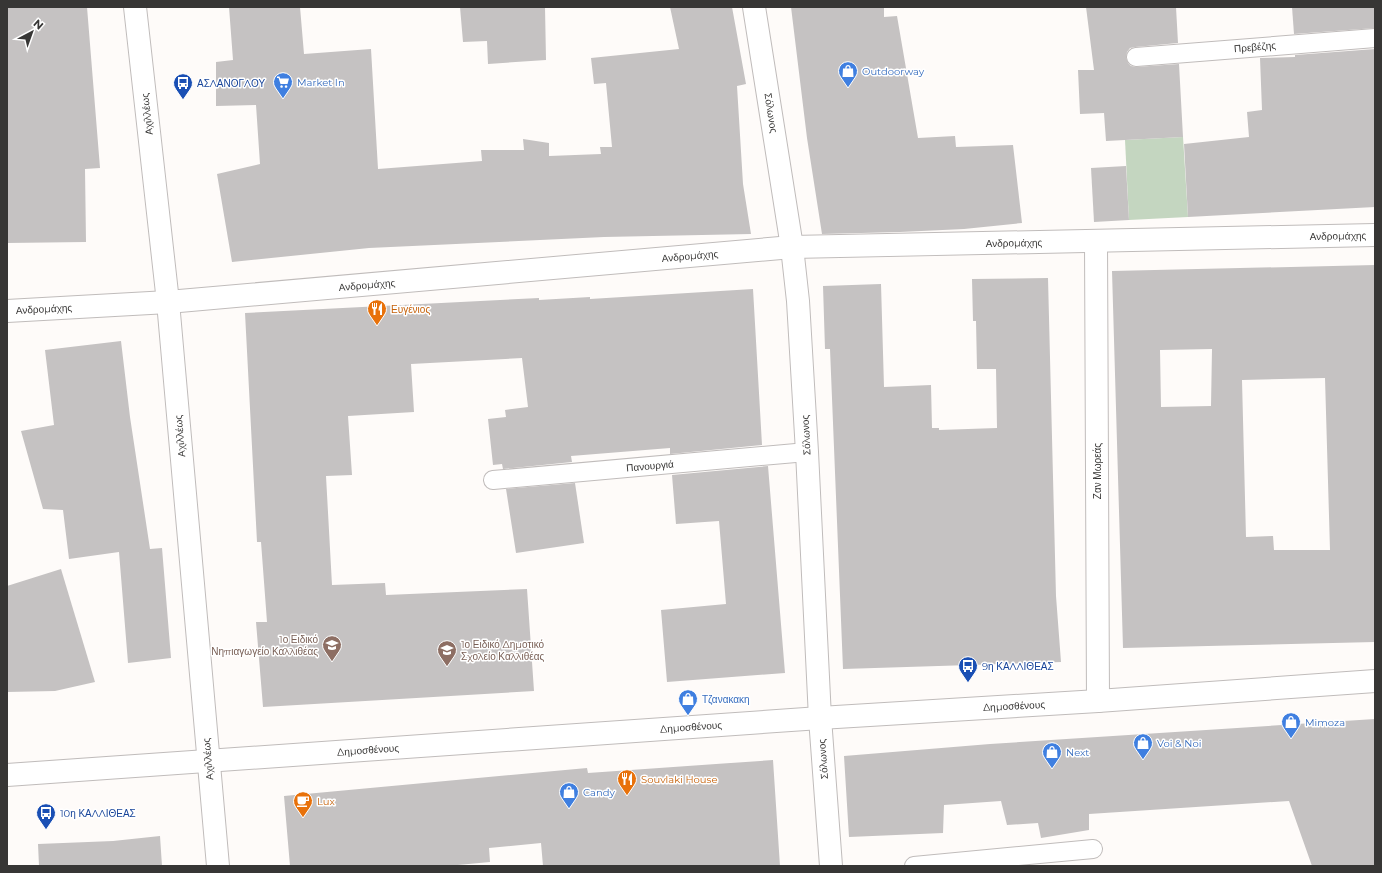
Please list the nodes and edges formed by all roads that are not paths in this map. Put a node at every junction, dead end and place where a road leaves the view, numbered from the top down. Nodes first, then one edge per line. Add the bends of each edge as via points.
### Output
1 (135, 7) edge
2 (754, 7) edge
3 (1375, 38) edge
4 (1136, 58) dead end
5 (1375, 235) edge
6 (1096, 241) junction
7 (792, 247) junction
8 (168, 302) junction
9 (7, 311) edge
10 (807, 452) junction
11 (494, 480) dead end
12 (1375, 681) edge
13 (1098, 701) junction
14 (820, 718) junction
15 (208, 762) junction
16 (7, 774) edge
17 (1093, 849) dead end
18 (218, 866) edge
19 (831, 866) edge
20 (914, 866) edge

1 - 8 street, Αχιλλέως
2 - 7 street, Σόλωνος
3 - 4 lane, Πρεβέζης
5 - 6 street, Ανδρομάχης
6 - 7 street, Ανδρομάχης
6 - 13 street, Ζαν Μωρεάς
7 - 8 street, Ανδρομάχης
7 - 10 street, Σόλωνος via 798,301
8 - 9 street, Ανδρομάχης
8 - 15 street, Αχιλλέως
10 - 11 lane, Πανουργιά
10 - 14 street, Σόλωνος
12 - 13 street, Δημοσθένους
13 - 14 street, Δημοσθένους
14 - 15 street, Δημοσθένους
14 - 19 street, Σόλωνος
15 - 16 street, Δημοσθένους
15 - 18 street, Αχιλλέως
17 - 20 lane

